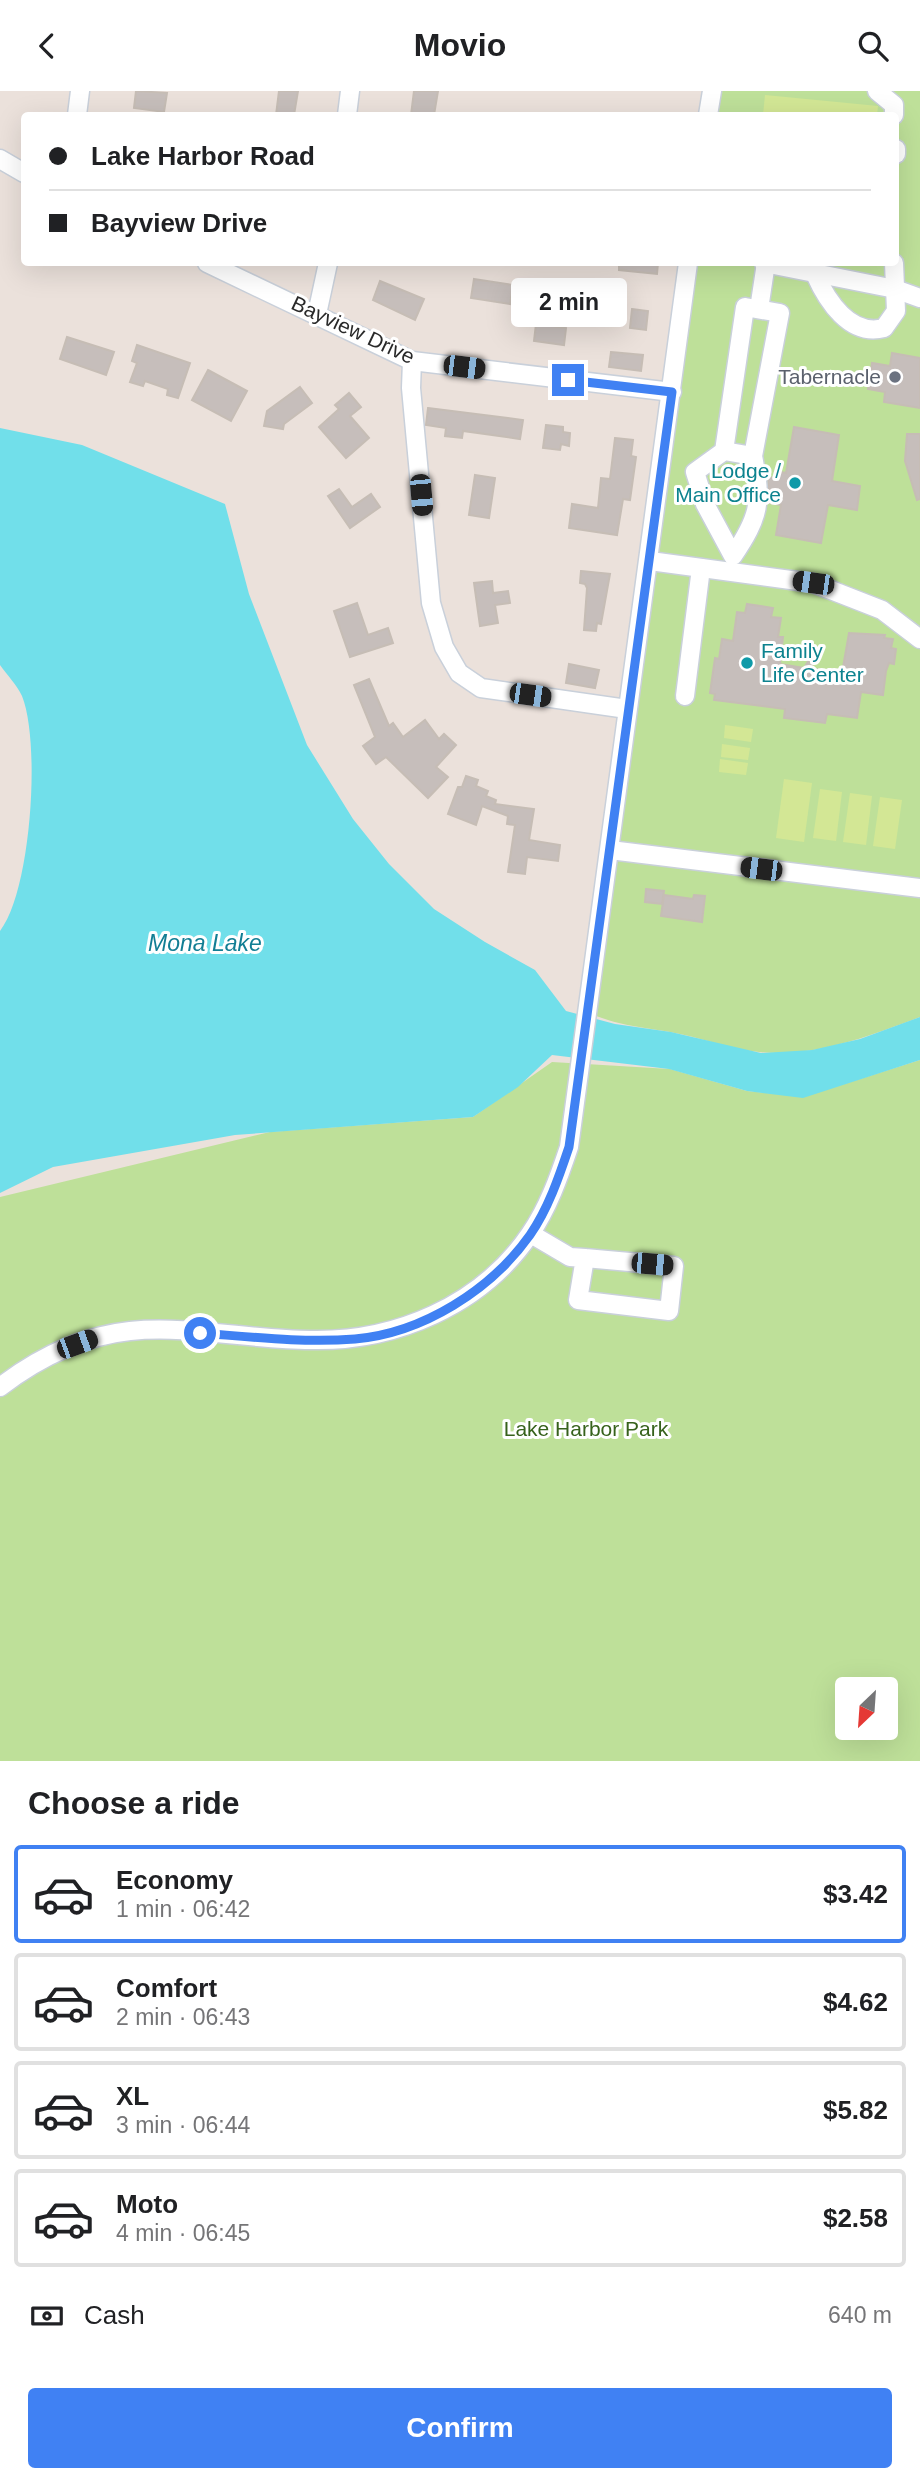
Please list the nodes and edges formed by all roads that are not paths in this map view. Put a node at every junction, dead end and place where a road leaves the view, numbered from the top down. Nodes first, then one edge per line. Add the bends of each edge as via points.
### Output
1 (80, 91) edge
2 (350, 91) edge
3 (712, 91) edge
4 (877, 91) edge
5 (77, 112) edge
6 (347, 112) edge
7 (708, 112) edge
8 (894, 112) edge
9 (0, 159) edge
10 (21, 171) edge
11 (214, 266) edge
12 (327, 266) edge
13 (688, 266) edge
14 (765, 266) edge
15 (779, 266) edge
16 (894, 266) edge
17 (815, 274) junction
18 (895, 289) junction
19 (920, 298) edge
20 (760, 309) junction
21 (317, 314) junction
22 (412, 361) junction
23 (672, 392) junction
24 (724, 451) junction
25 (754, 456) junction
26 (650, 561) junction
27 (732, 564) junction
28 (701, 568) junction
29 (920, 639) edge
30 (685, 696) dead end
31 (627, 709) junction
32 (610, 850) junction
33 (920, 888) edge
34 (531, 1234) junction
35 (585, 1258) junction
36 (0, 1387) edge

1 - 5 street
2 - 6 street
3 - 7 street
4 - 8 street via 894,105
9 - 10 street
11 - 21 street, Bayview Drive
12 - 21 street
13 - 23 street
14 - 20 street
15 - 17 street
16 - 18 street
17 - 18 street
17 - 18 street via 842,315 865,331 884,328 890,322 896,311
18 - 19 street
20 - 24 street via 745,307
20 - 25 street via 780,313
21 - 22 street, Bayview Drive
22 - 23 street, Bayview Drive
22 - 31 street via 431,603 444,647 459,673 481,688
23 - 26 street
24 - 25 street
24 - 27 street via 695,472
25 - 27 street via 760,491 753,527
26 - 28 street
26 - 31 street
27 - 28 street
27 - 29 street via 813,583 882,610
28 - 30 street
31 - 32 street
32 - 33 street
32 - 34 street via 569,1147 555,1188
34 - 35 street via 570,1257
34 - 36 street via 488,1280 459,1302 408,1327 358,1339 311,1341 131,1331 59,1351 26,1367
35 - 35 street via 674,1266 669,1311 579,1300

